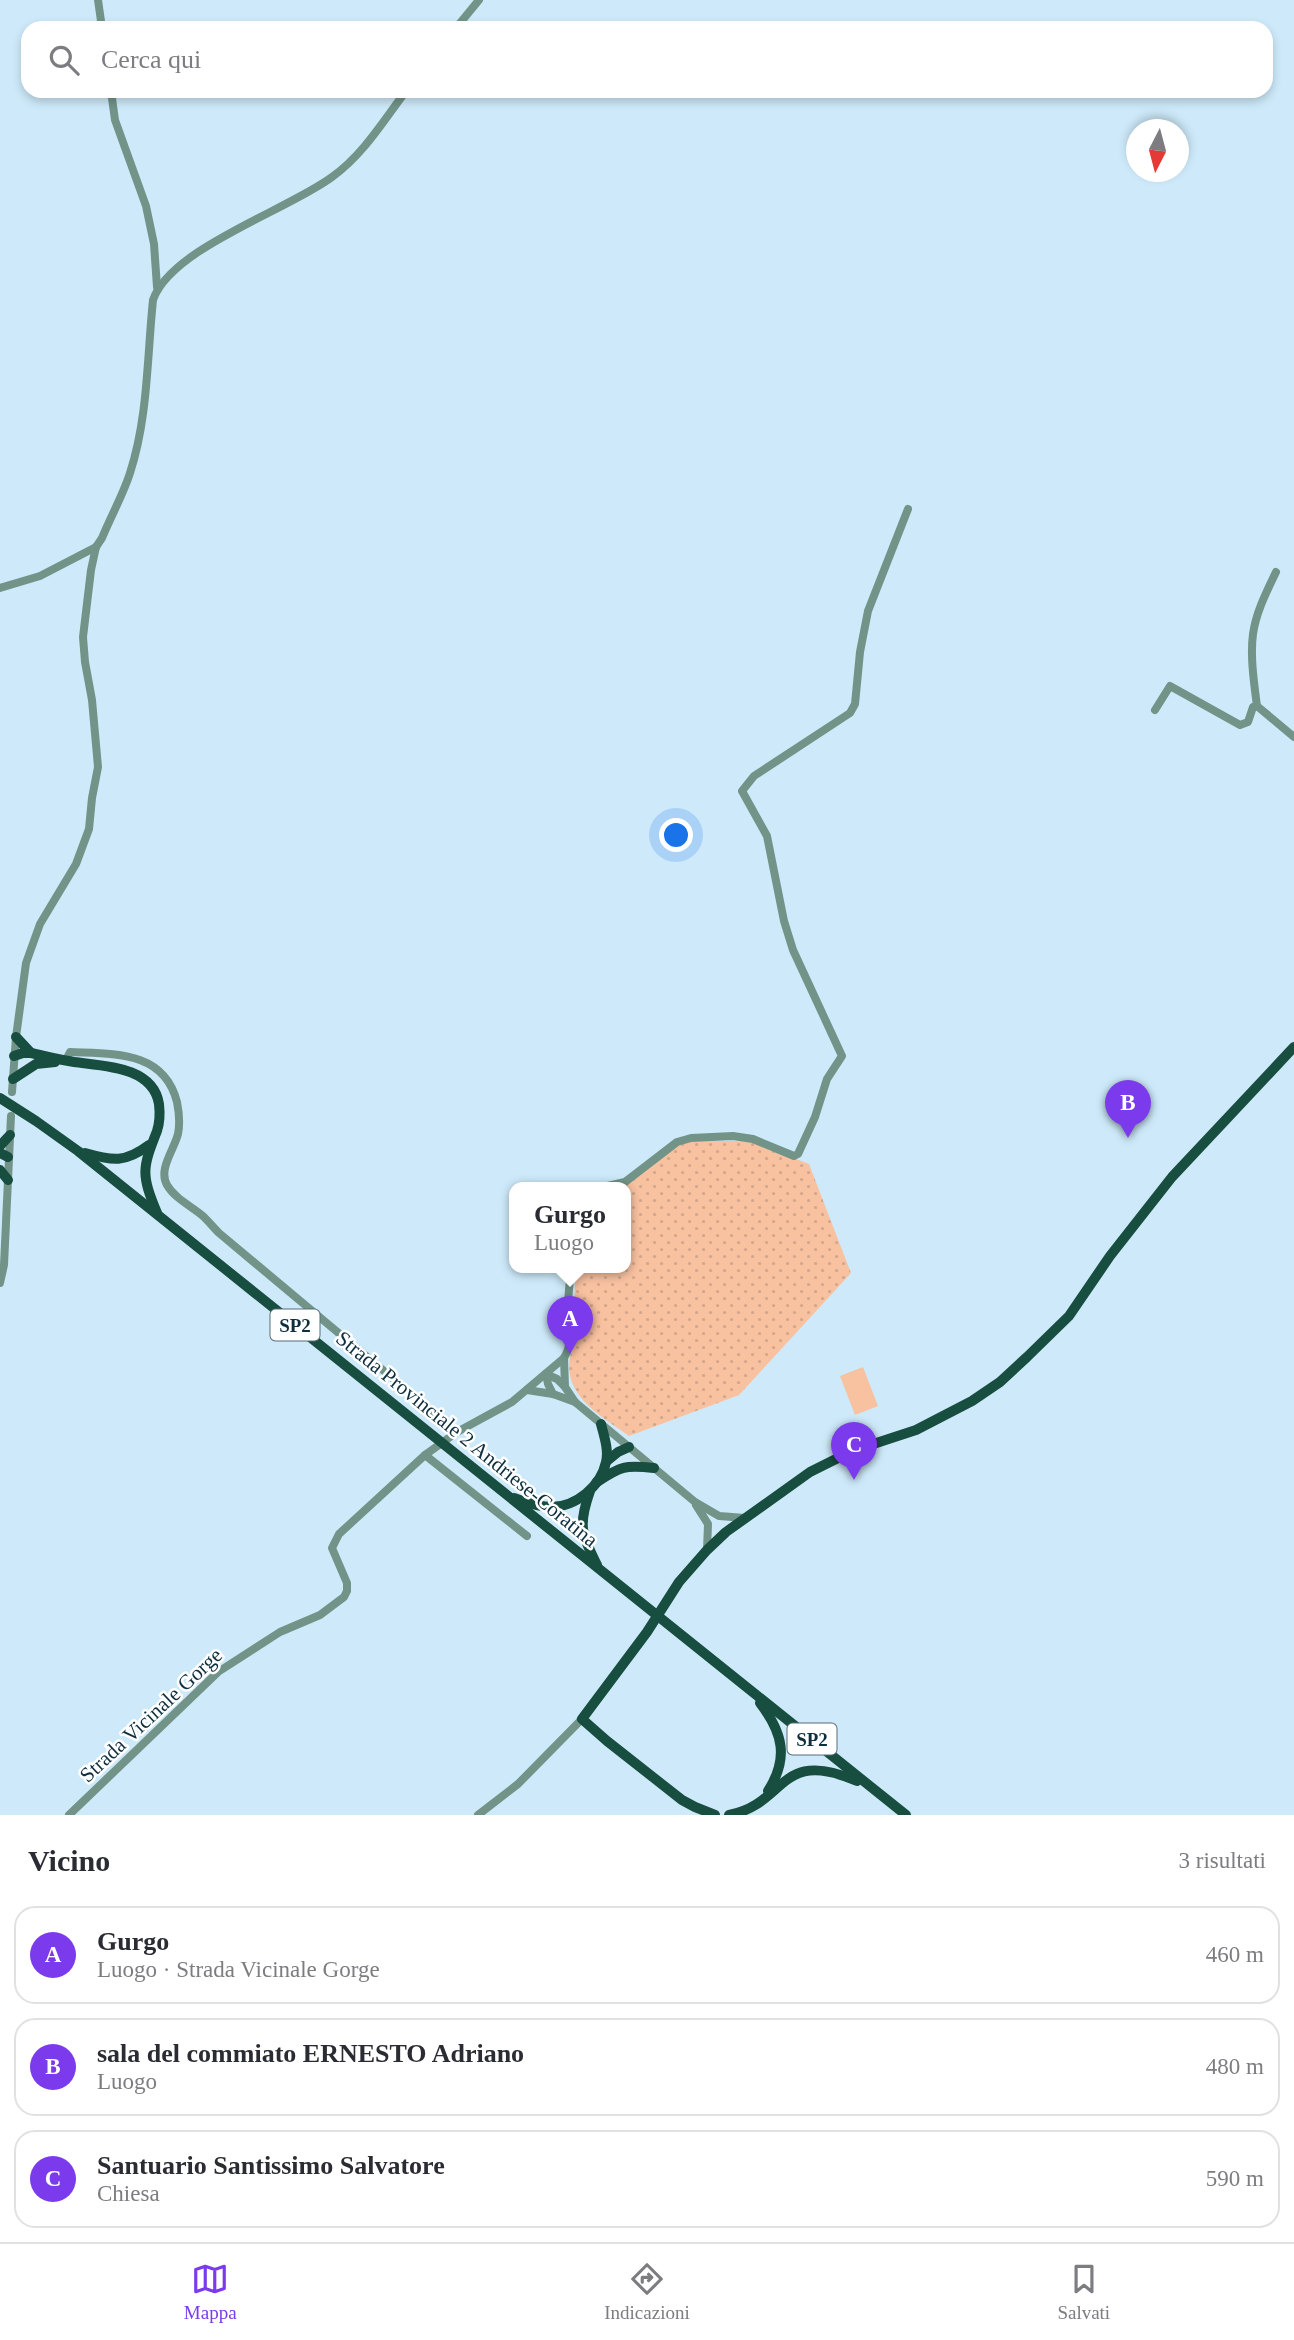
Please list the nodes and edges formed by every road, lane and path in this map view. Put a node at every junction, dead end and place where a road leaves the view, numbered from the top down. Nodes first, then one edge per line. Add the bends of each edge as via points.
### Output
1 (98, 0) edge
2 (479, 0) edge
3 (101, 21) edge
4 (462, 21) edge
5 (112, 98) edge
6 (401, 98) edge
7 (157, 287) junction
8 (908, 509) dead end
9 (96, 547) junction
10 (1276, 572) dead end
11 (0, 588) edge
12 (1257, 706) junction
13 (1155, 710) dead end
14 (1294, 737) edge
15 (16, 1037) junction
16 (1294, 1047) edge
17 (14, 1056) junction
18 (34, 1058) junction
19 (66, 1060) junction
20 (13, 1079) junction
21 (12, 1092) dead end
22 (0, 1098) edge
23 (10, 1116) dead end
24 (10, 1135) junction
25 (150, 1144) junction
26 (0, 1146) edge
27 (78, 1151) junction
28 (3, 1157) edge
29 (0, 1170) edge
30 (8, 1180) junction
31 (625, 1182) edge
32 (157, 1213) junction
33 (571, 1273) edge
34 (0, 1283) edge
35 (564, 1358) junction
36 (546, 1374) junction
37 (565, 1387) junction
38 (527, 1390) junction
39 (553, 1394) junction
40 (575, 1402) junction
41 (601, 1424) junction
42 (457, 1432) junction
43 (629, 1447) junction
44 (425, 1455) junction
45 (607, 1461) junction
46 (620, 1467) junction
47 (654, 1468) junction
48 (593, 1487) junction
49 (507, 1495) junction
50 (695, 1503) junction
51 (719, 1516) junction
52 (745, 1518) junction
53 (708, 1524) junction
54 (726, 1532) junction
55 (527, 1536) dead end
56 (707, 1550) junction
57 (598, 1569) junction
58 (752, 1692) junction
59 (582, 1719) junction
60 (871, 1787) junction
61 (764, 1797) junction
62 (69, 1815) edge
63 (478, 1815) edge
64 (715, 1815) edge
65 (729, 1815) edge
66 (906, 1815) edge

1 - 3 street
2 - 4 street
5 - 7 street via 115,120 146,206
6 - 7 street via 332,178 202,250
7 - 9 street via 140,434 130,474
8 - 31 street via 868,611 850,713 754,776 742,791 767,836 793,950 842,1056 827,1079 798,1154 733,1136 691,1138 677,1142
9 - 11 street via 40,576
9 - 15 street via 83,637 97,767 89,829 76,864 33,941
10 - 12 street via 1253,632
12 - 13 street via 1248,722 1240,724 1170,686
12 - 14 street
15 - 17 street
15 - 18 main road
16 - 52 main road via 1172,1177 1069,1316 1000,1382 946,1416 810,1472
17 - 18 main road via 23,1053
17 - 20 street
18 - 19 main road
18 - 20 main road
19 - 25 main road via 118,1068 148,1082 158,1097 160,1112
19 - 42 street via 70,1052 120,1054 163,1073 174,1090 179,1112 178,1133 164,1177 168,1187
20 - 21 street
22 - 27 main road, Strada Provinciale 2 Andriese-Coratina / SP2
23 - 24 street
24 - 26 main road
24 - 28 street
25 - 27 main road via 122,1159
25 - 32 main road via 145,1185
27 - 32 main road, Strada Provinciale 2 Andriese-Coratina / SP2
28 - 30 street
29 - 30 main road
30 - 34 street
32 - 49 main road, Strada Provinciale 2 Andriese-Coratina / SP2
33 - 35 street via 571,1340
35 - 36 street, Strada Vicinale Gorge
35 - 37 street
36 - 37 street
36 - 38 street, Strada Vicinale Gorge
36 - 39 street
37 - 40 street
38 - 39 street
38 - 42 street, Strada Vicinale Gorge
39 - 40 street
40 - 41 street
41 - 43 street
41 - 45 main road
42 - 44 street, Strada Vicinale Gorge
43 - 45 main road
43 - 46 main road
43 - 47 street
44 - 55 street
44 - 62 street, Strada Vicinale Gorge via 338,1534 333,1553 347,1583 344,1597 218,1672
45 - 48 main road
46 - 47 main road
46 - 48 main road
47 - 50 street
48 - 49 main road via 568,1504 552,1507
48 - 57 main road via 582,1527
49 - 57 main road, Strada Provinciale 2 Andriese-Coratina / SP2
50 - 51 street
50 - 53 street
51 - 52 street
51 - 54 street
52 - 54 main road
53 - 54 street
53 - 56 street
54 - 56 main road
56 - 59 main road via 666,1599
57 - 58 main road, Strada Provinciale 2 Andriese-Coratina / SP2
58 - 60 main road, Strada Provinciale 2 Andriese-Coratina / SP2
58 - 61 main road via 777,1730 781,1745 779,1770
59 - 63 street via 518,1784
59 - 64 main road via 682,1800
60 - 61 main road via 816,1769 794,1775
60 - 66 main road, Strada Provinciale 2 Andriese-Coratina / SP2
61 - 65 main road

